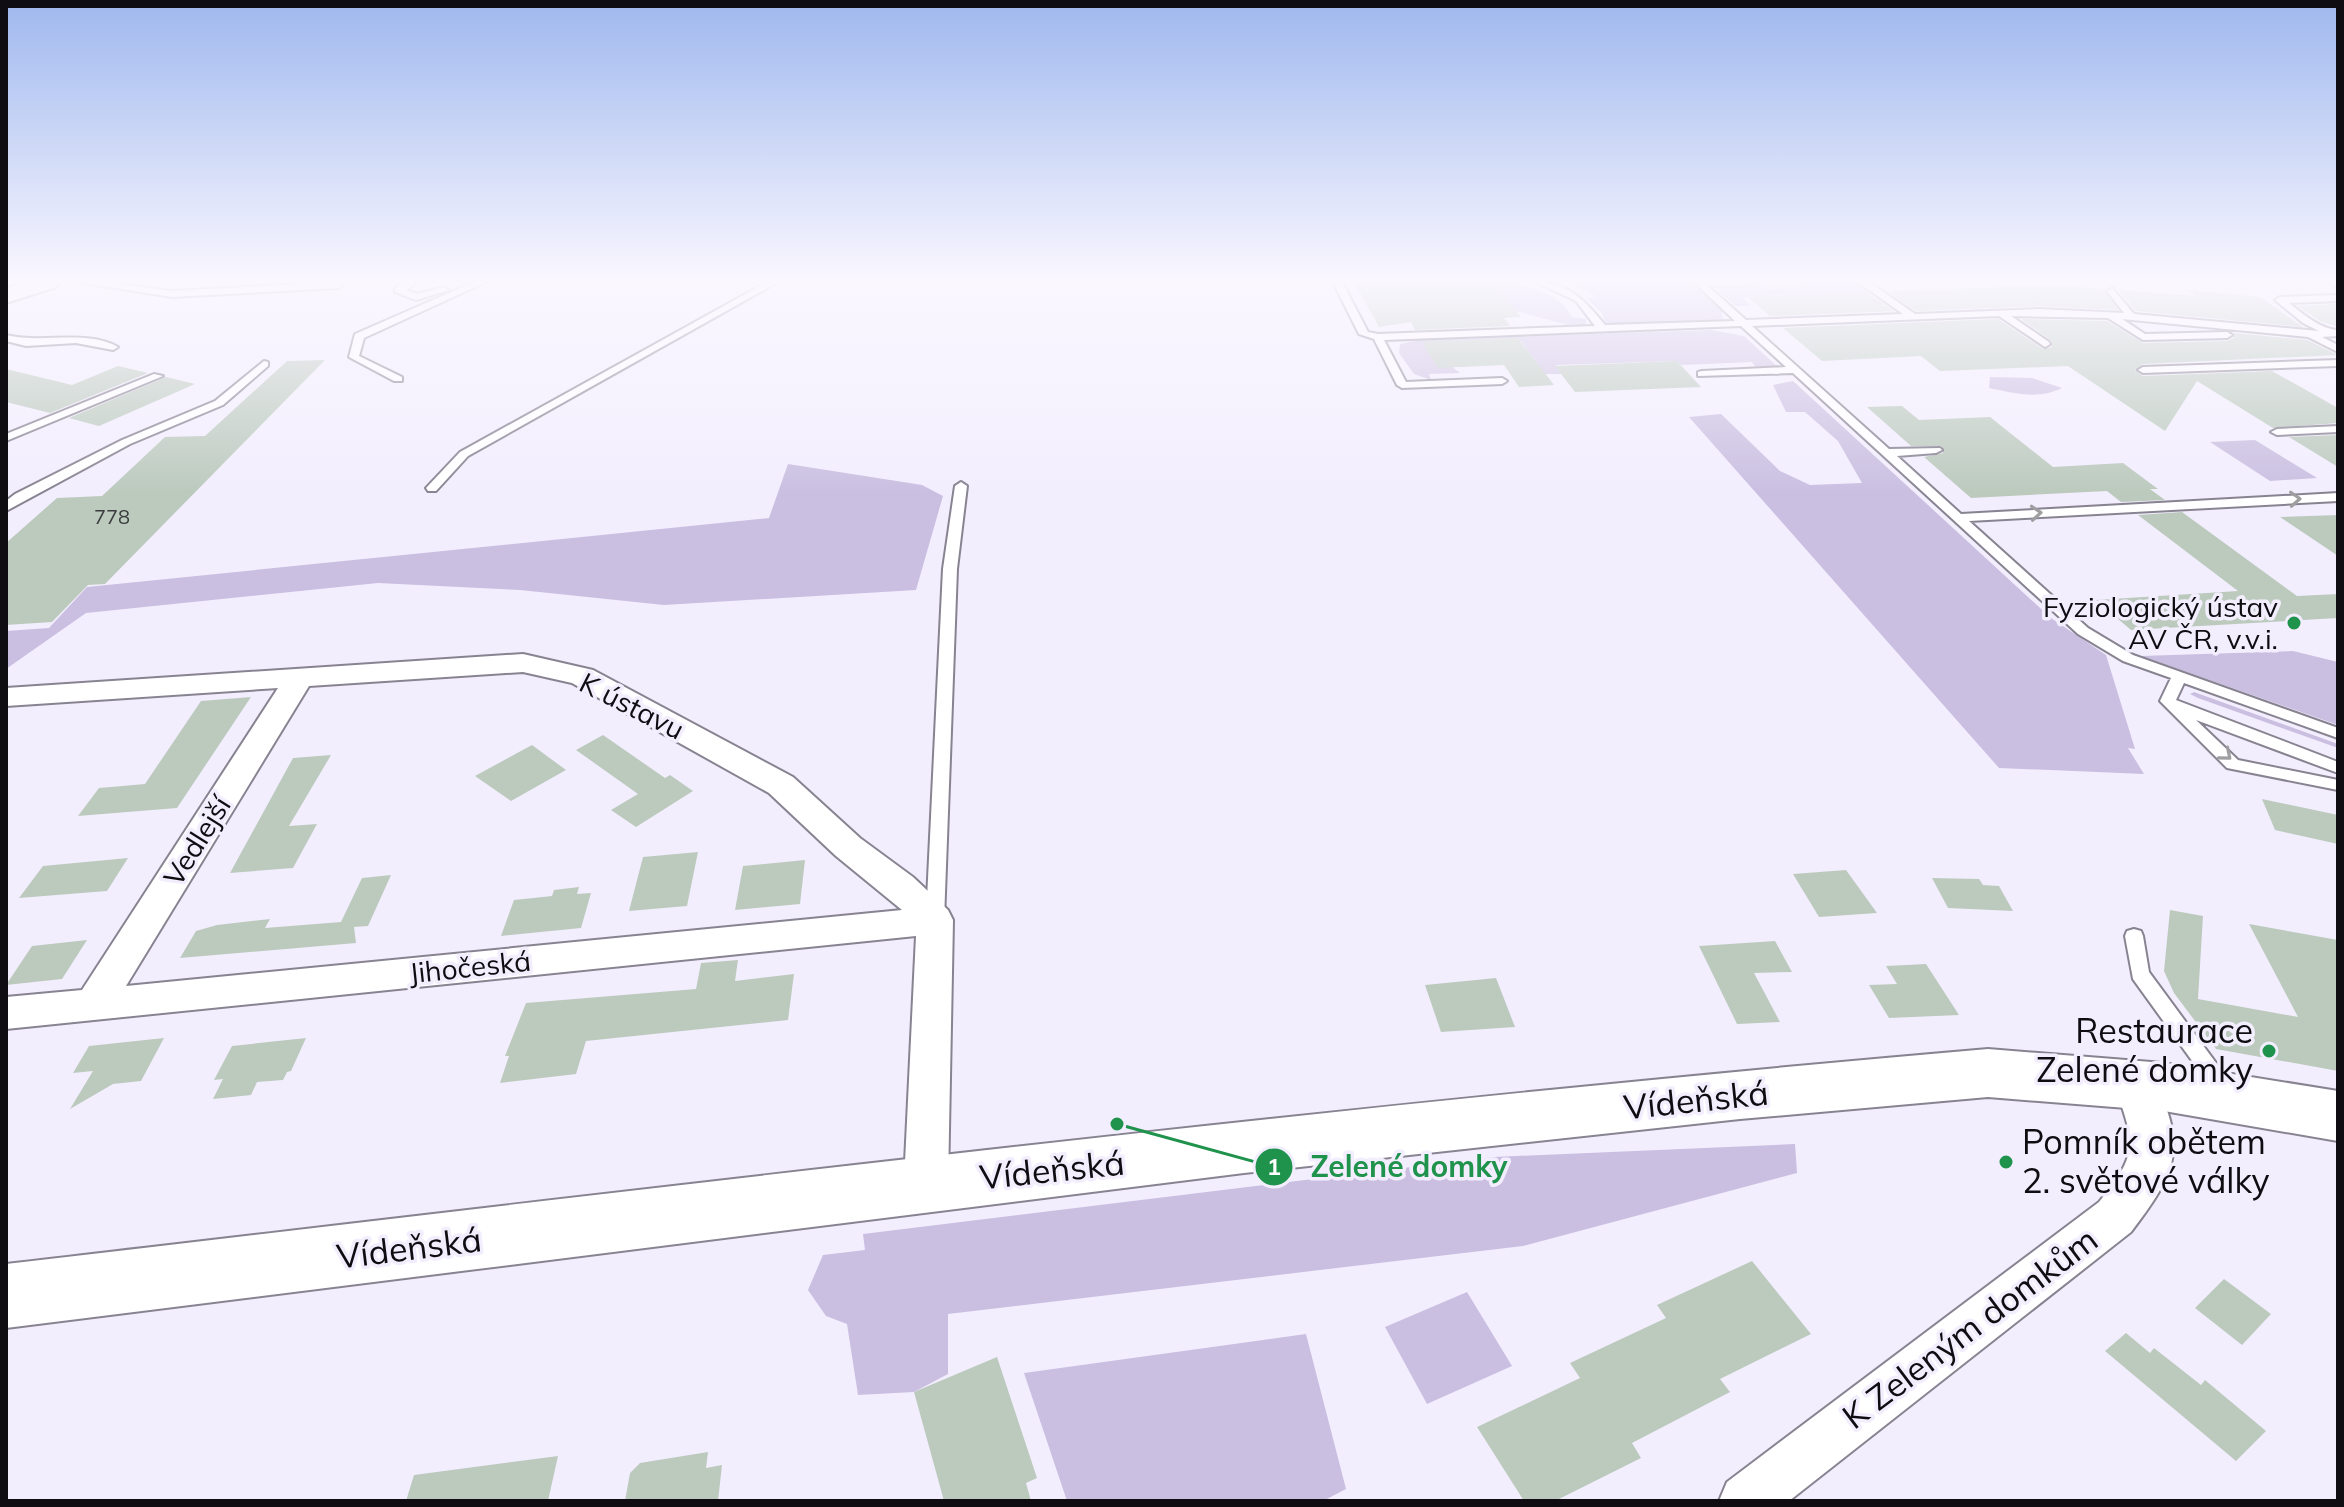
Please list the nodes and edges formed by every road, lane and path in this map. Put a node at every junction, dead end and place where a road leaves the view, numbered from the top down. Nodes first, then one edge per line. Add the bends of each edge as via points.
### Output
1 (355, 352) edge
2 (647, 352) edge
3 (1386, 352) edge
4 (1776, 352) edge
5 (2338, 363) edge
6 (264, 364) dead end
7 (1796, 370) junction
8 (2143, 370) dead end
9 (1702, 374) dead end
10 (158, 376) dead end
11 (398, 379) dead end
12 (1502, 381) dead end
13 (2338, 429) edge
14 (2277, 432) dead end
15 (6, 438) edge
16 (1936, 450) dead end
17 (1886, 453) junction
18 (961, 486) dead end
19 (432, 488) dead end
20 (2338, 497) edge
21 (6, 507) edge
22 (1958, 518) junction
23 (300, 677) junction
24 (2179, 677) junction
25 (6, 697) edge
26 (2168, 701) junction
27 (2338, 733) edge
28 (2338, 768) edge
29 (2338, 785) edge
30 (935, 920) junction
31 (2134, 936) dead end
32 (94, 1004) junction
33 (6, 1013) edge
34 (2135, 1083) junction
35 (2228, 1096) junction
36 (2338, 1116) edge
37 (926, 1183) junction
38 (6, 1296) edge
39 (1746, 1501) edge

1 - 11 lane via 354,357
2 - 19 lane via 464,454
3 - 12 lane via 1402,385
4 - 7 lane
5 - 8 lane
6 - 21 lane via 219,403 126,442
7 - 9 lane
7 - 17 lane
10 - 15 lane
13 - 14 lane
16 - 17 lane
17 - 22 lane
18 - 30 lane via 950,569
22 -> 20 lane
22 - 24 lane via 2083,631 2128,658
23 - 25 street, K ústavu
23 - 30 street, K ústavu via 523,663 582,676 781,785
23 - 32 street, Vedlejší
24 - 26 lane
24 - 27 lane
26 - 28 lane
26 -> 29 lane via 2233,764
30 - 32 street, Jihočeská
30 - 37 street
31 - 35 lane via 2140,974
32 - 33 street, Jihočeská
34 - 35 main road, Vídeňská
34 - 37 main road, Vídeňská via 1988,1073 1504,1119
34 - 39 street, K Zeleným domkům via 2154,1139 2145,1179 2115,1217
35 - 36 main road, Vídeňská
37 - 38 main road, Vídeňská

